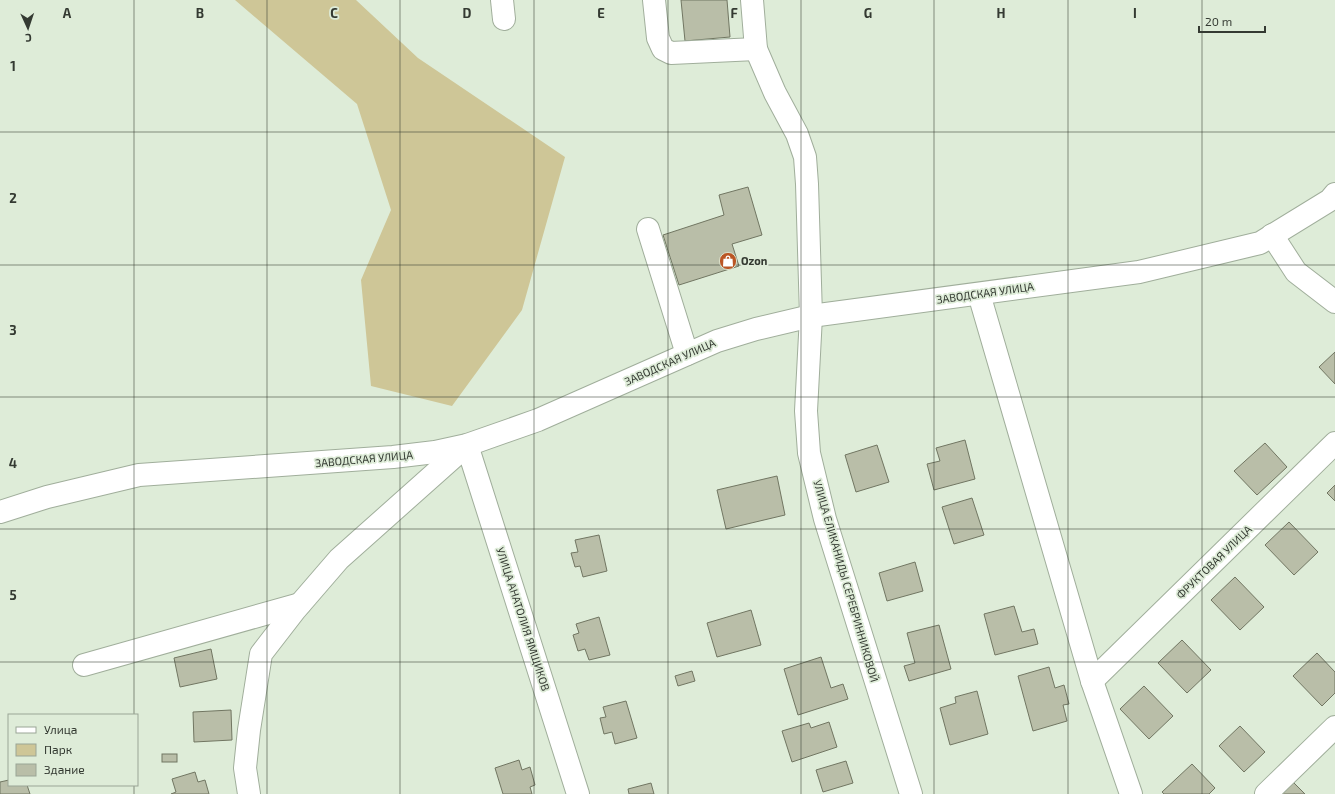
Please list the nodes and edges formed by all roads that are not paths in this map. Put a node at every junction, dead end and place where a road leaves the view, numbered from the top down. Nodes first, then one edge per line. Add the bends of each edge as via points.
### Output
1 (654, 0) edge
2 (752, 0) edge
3 (756, 49) junction
4 (1335, 194) edge
5 (648, 229) dead end
6 (1272, 235) junction
7 (979, 294) junction
8 (1335, 302) edge
9 (811, 316) junction
10 (687, 354) junction
11 (1335, 443) edge
12 (467, 445) junction
13 (0, 512) edge
14 (300, 604) junction
15 (84, 665) dead end
16 (1092, 681) junction
17 (1335, 727) edge
18 (249, 794) edge
19 (578, 794) edge
20 (911, 794) edge
21 (1131, 794) edge
22 (1266, 794) edge

1 - 3 street via 658,38 663,49 671,53
2 - 3 street, УЛИЦА ЕЛИКАНИДЫ СЕРЕБРИННИКОВОЙ
3 - 9 street, УЛИЦА ЕЛИКАНИДЫ СЕРЕБРИННИКОВОЙ via 775,94 797,134 805,157
4 - 6 street, ЗАВОДСКАЯ УЛИЦА via 1330,200
5 - 10 street
6 - 7 street, ЗАВОДСКАЯ УЛИЦА via 1260,243 1139,272
6 - 8 street via 1296,272
7 - 9 street, ЗАВОДСКАЯ УЛИЦА
7 - 16 street
9 - 10 street, ЗАВОДСКАЯ УЛИЦА via 731,336
9 - 20 street, УЛИЦА ЕЛИКАНИДЫ СЕРЕБРИННИКОВОЙ via 806,411 809,453 825,519
10 - 12 street, ЗАВОДСКАЯ УЛИЦА via 538,420
11 - 16 street, ФРУКТОВАЯ УЛИЦА
12 - 13 street, ЗАВОДСКАЯ УЛИЦА via 393,457 139,475 47,497
12 - 14 street via 339,559
12 - 19 street, УЛИЦА АНАТОЛИЯ ЯМЩИКОВ
14 - 15 street
14 - 18 street via 261,654 245,768
16 - 21 street
17 - 22 street

